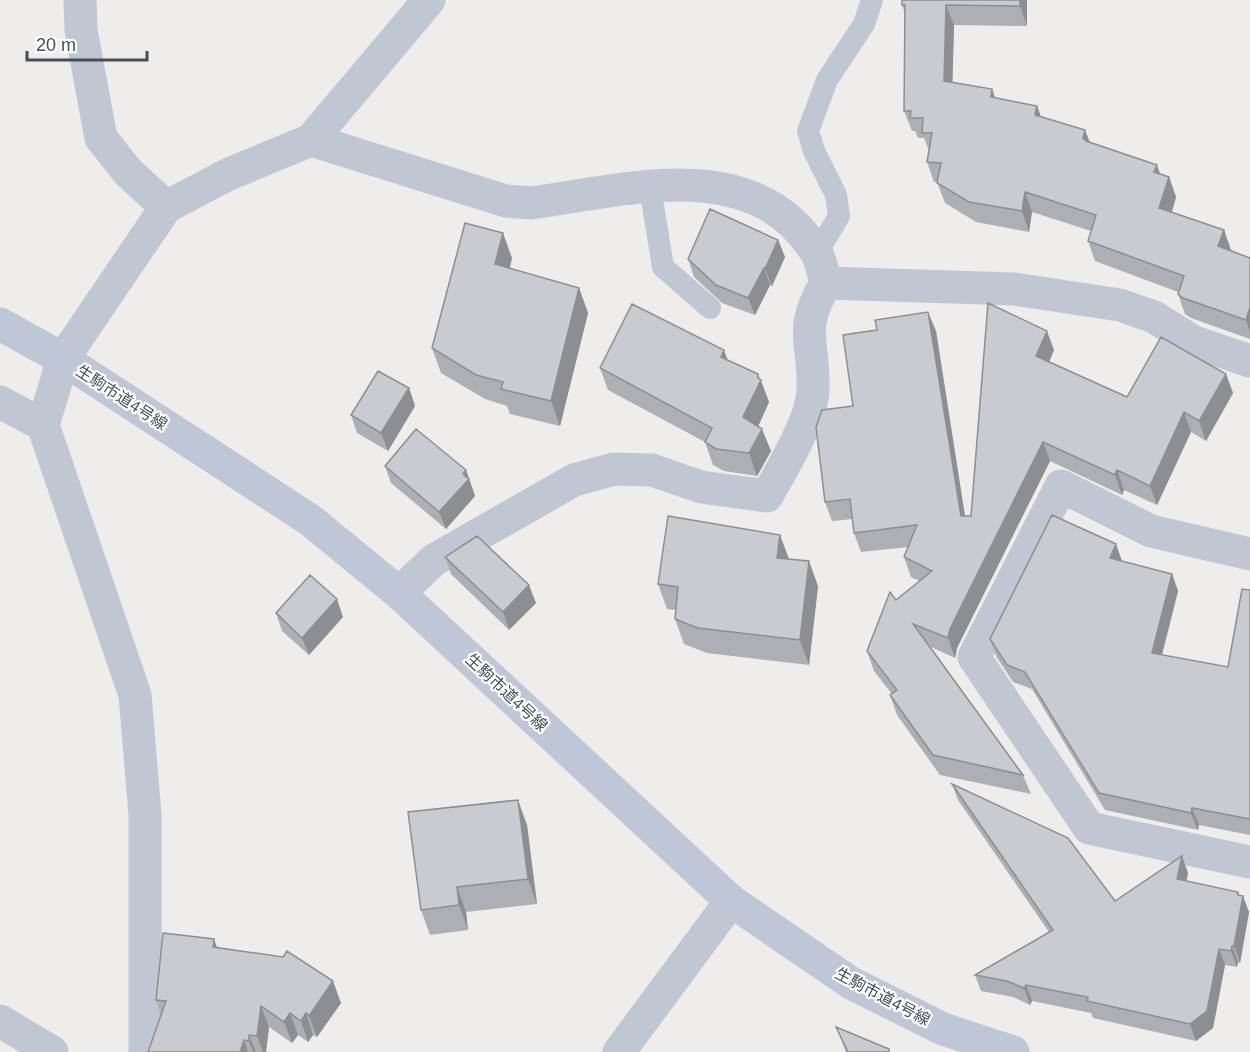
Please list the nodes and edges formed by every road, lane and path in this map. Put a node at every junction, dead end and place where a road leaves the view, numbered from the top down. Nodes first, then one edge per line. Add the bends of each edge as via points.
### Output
1 (81, 0) edge
2 (429, 0) edge
3 (872, 0) edge
4 (311, 140) junction
5 (650, 187) junction
6 (166, 207) junction
7 (821, 268) junction
8 (710, 308) dead end
9 (0, 324) edge
10 (63, 359) junction
11 (1250, 361) edge
12 (0, 402) edge
13 (43, 425) junction
14 (1250, 554) edge
15 (399, 592) junction
16 (1250, 862) edge
17 (732, 901) junction
18 (0, 1021) edge
19 (52, 1052) edge
20 (145, 1052) edge
21 (619, 1052) edge
22 (1013, 1052) edge

1 - 6 street via 81,30 101,138 128,172
2 - 4 street
3 - 7 lane via 864,24 827,80 808,131 836,195 839,216
4 - 5 street via 506,201 531,203
4 - 6 street via 230,174
5 - 7 street via 694,183 735,190 766,203 792,223
5 - 8 lane via 663,267
6 - 10 street
7 - 11 street via 1120,305 1154,317 1194,342
7 - 15 street via 807,340 813,391 794,447 767,496 701,487 652,470 614,469 574,480 434,560
9 - 10 street, 生駒市道4号線
10 - 13 street
10 - 15 street, 生駒市道4号線 via 310,520
12 - 13 street
13 - 20 street via 135,695 145,814
14 - 16 street via 1151,531 1061,486 974,657 1089,828
15 - 17 street, 生駒市道4号線
17 - 21 street
17 - 22 street, 生駒市道4号線 via 851,983 943,1029
18 - 19 street

